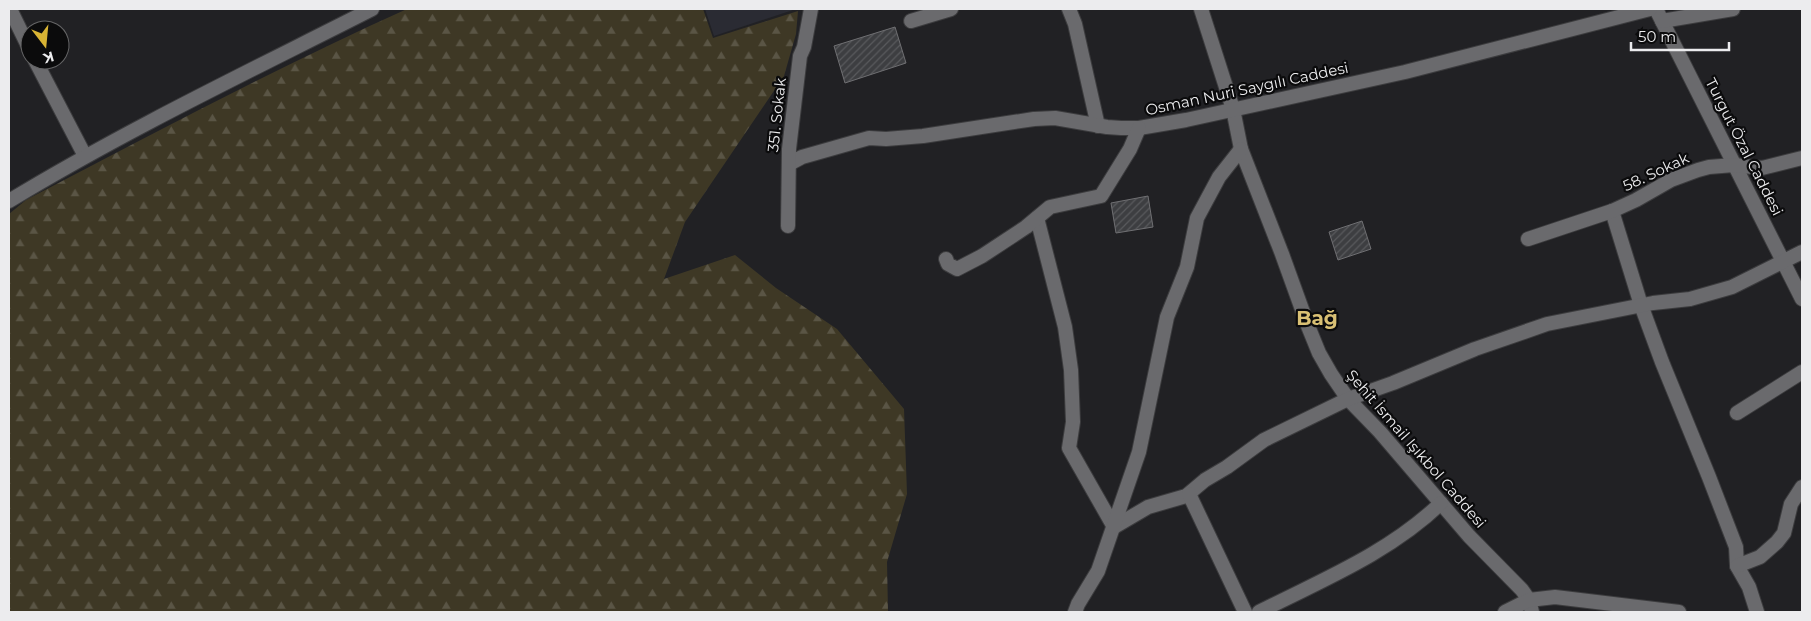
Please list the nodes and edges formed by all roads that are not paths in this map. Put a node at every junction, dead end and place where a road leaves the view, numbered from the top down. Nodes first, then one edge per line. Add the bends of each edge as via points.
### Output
1 (10, 9) edge
2 (372, 9) edge
3 (811, 9) edge
4 (951, 9) edge
5 (1069, 9) edge
6 (1201, 9) edge
7 (1650, 9) edge
8 (1733, 9) edge
9 (1659, 15) edge
10 (911, 21) dead end
11 (20, 30) edge
12 (40, 70) edge
13 (1234, 109) junction
14 (1098, 126) junction
15 (1139, 128) junction
16 (1241, 148) junction
17 (85, 156) junction
18 (1802, 158) edge
19 (788, 164) junction
20 (1734, 165) junction
21 (9, 201) edge
22 (1612, 211) junction
23 (1037, 218) junction
24 (788, 226) dead end
25 (1528, 239) dead end
26 (1802, 252) edge
27 (946, 259) dead end
28 (1784, 260) junction
29 (1802, 299) edge
30 (1641, 305) junction
31 (1802, 372) edge
32 (1348, 399) junction
33 (1737, 413) dead end
34 (1802, 487) edge
35 (1189, 494) junction
36 (1440, 503) junction
37 (1114, 527) junction
38 (1738, 566) junction
39 (1530, 606) edge
40 (1076, 612) edge
41 (1245, 612) edge
42 (1259, 612) edge
43 (1505, 612) edge
44 (1679, 612) edge
45 (1757, 612) edge

1 - 11 street
2 - 17 street
3 - 19 street, 351. Sokak via 800,56
4 - 10 street
5 - 14 street
6 - 13 street, Şehit İsmail Işıkbol Caddesi
7 - 13 street, Osman Nuri Saygılı Caddesi via 1405,72
8 - 9 street
9 - 20 street, Turgut Özal Caddesi
12 - 17 street
13 - 15 street, Osman Nuri Saygılı Caddesi
13 - 16 street, Şehit İsmail Işıkbol Caddesi
14 - 15 street, Osman Nuri Saygılı Caddesi
14 - 19 street, Osman Nuri Saygılı Caddesi via 1055,118 1034,119 923,136 869,138
15 - 23 street via 1101,196 1050,208
16 - 32 street, Şehit İsmail Işıkbol Caddesi via 1319,353
16 - 37 street via 1219,177 1196,218 1187,267 1167,316 1139,452
17 - 21 street
18 - 20 street, 58. Sokak via 1762,168
19 - 24 street, 351. Sokak
20 - 22 street, 58. Sokak via 1709,167 1671,180
20 - 28 street, Turgut Özal Caddesi
22 - 25 street, 58. Sokak
22 - 30 street
23 - 27 street via 957,269
23 - 37 street via 1065,327 1072,414 1069,448
26 - 28 street
28 - 29 street, Turgut Özal Caddesi
28 - 30 street via 1732,287 1690,299
30 - 32 street via 1547,324
30 - 38 street via 1736,548
31 - 33 street
32 - 35 street via 1264,440
32 - 36 street, Şehit İsmail Işıkbol Caddesi
34 - 38 street via 1791,504 1784,533 1777,542 1760,557
35 - 37 street via 1148,507
35 - 41 street
36 - 39 street, Şehit İsmail Işıkbol Caddesi via 1522,590
36 - 42 street via 1391,543
37 - 40 street via 1098,571
38 - 45 street
39 - 43 street
39 - 44 street via 1555,596

